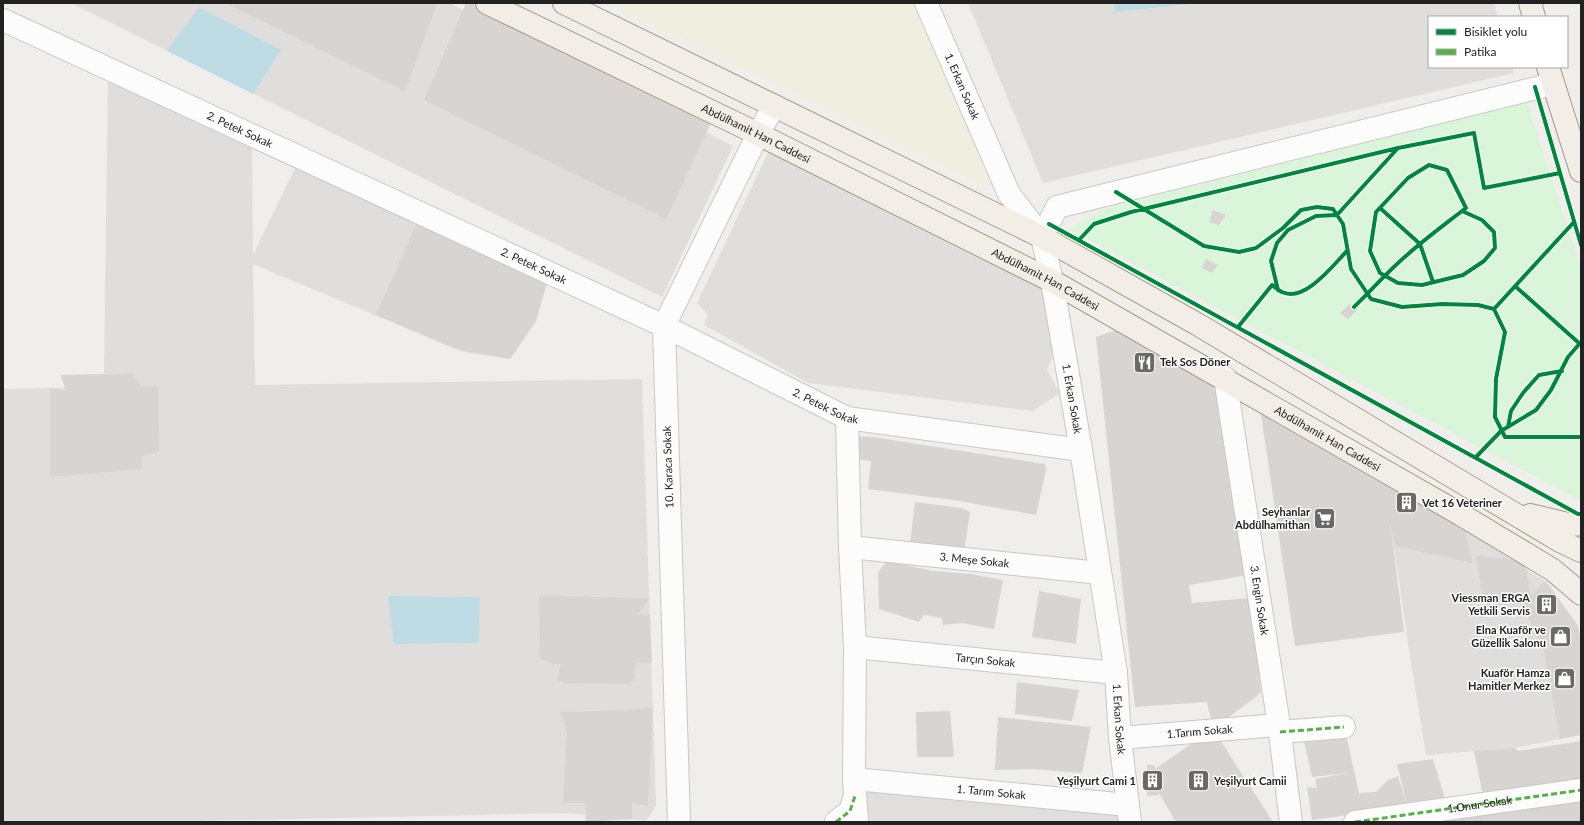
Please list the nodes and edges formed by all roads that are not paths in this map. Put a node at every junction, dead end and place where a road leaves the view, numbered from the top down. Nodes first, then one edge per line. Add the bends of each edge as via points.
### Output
1 (487, 3) edge
2 (564, 3) edge
3 (926, 3) edge
4 (1530, 3) edge
5 (1534, 16) edge
6 (3, 20) edge
7 (1551, 75) edge
8 (774, 106) junction
9 (758, 134) junction
10 (1581, 171) edge
11 (1042, 237) junction
12 (1052, 281) junction
13 (664, 326) junction
14 (1225, 378) junction
15 (847, 418) junction
16 (1081, 450) junction
17 (1501, 506) junction
18 (1581, 524) edge
19 (850, 547) junction
20 (1581, 551) edge
21 (1100, 573) junction
22 (1581, 594) edge
23 (855, 647) junction
24 (1116, 672) junction
25 (1344, 727) dead end
26 (1280, 729) junction
27 (1120, 738) junction
28 (855, 787) junction
29 (1581, 790) edge
30 (1129, 814) edge
31 (679, 822) edge
32 (836, 822) edge
33 (857, 822) edge
34 (1291, 822) edge
35 (1355, 822) edge

1 - 9 main road, Abdülhamit Han Caddesi
2 - 8 main road
3 - 11 street, 1. Erkan Sokak via 1009,194
4 - 5 main road
6 - 13 street, 2. Petek Sokak
7 - 10 main road
7 - 11 street via 1058,206
8 - 9 street, 10. Karaca Sokak
8 - 11 main road
9 - 12 main road, Abdülhamit Han Caddesi
9 - 13 street, 10. Karaca Sokak
11 - 12 street, 1. Erkan Sokak
11 - 17 main road via 1210,332
12 - 14 main road, Abdülhamit Han Caddesi
12 - 16 street, 1. Erkan Sokak
13 - 15 street, 2. Petek Sokak
13 - 31 street, 10. Karaca Sokak
14 - 22 main road, Abdülhamit Han Caddesi via 1553,570
14 - 26 street, 3. Engin Sokak
15 - 16 street, 2. Petek Sokak
15 - 19 street
16 - 21 street, 1. Erkan Sokak
17 - 18 main road via 1543,519 1572,525
17 - 20 main road
19 - 21 street, 3. Meşe Sokak
19 - 23 street
21 - 24 street, 1. Erkan Sokak
23 - 24 street, Tarçın Sokak
23 - 28 street
24 - 27 street, 1. Erkan Sokak
25 - 26 street, 1.Tarım Sokak
26 - 27 street, 1.Tarım Sokak via 1213,729
26 - 34 street, 3. Engin Sokak
27 - 30 street, 1. Erkan Sokak
28 - 30 street, 1. Tarım Sokak
28 - 32 street via 850,811
28 - 33 street
29 - 35 street, 1.Onur Sokak

